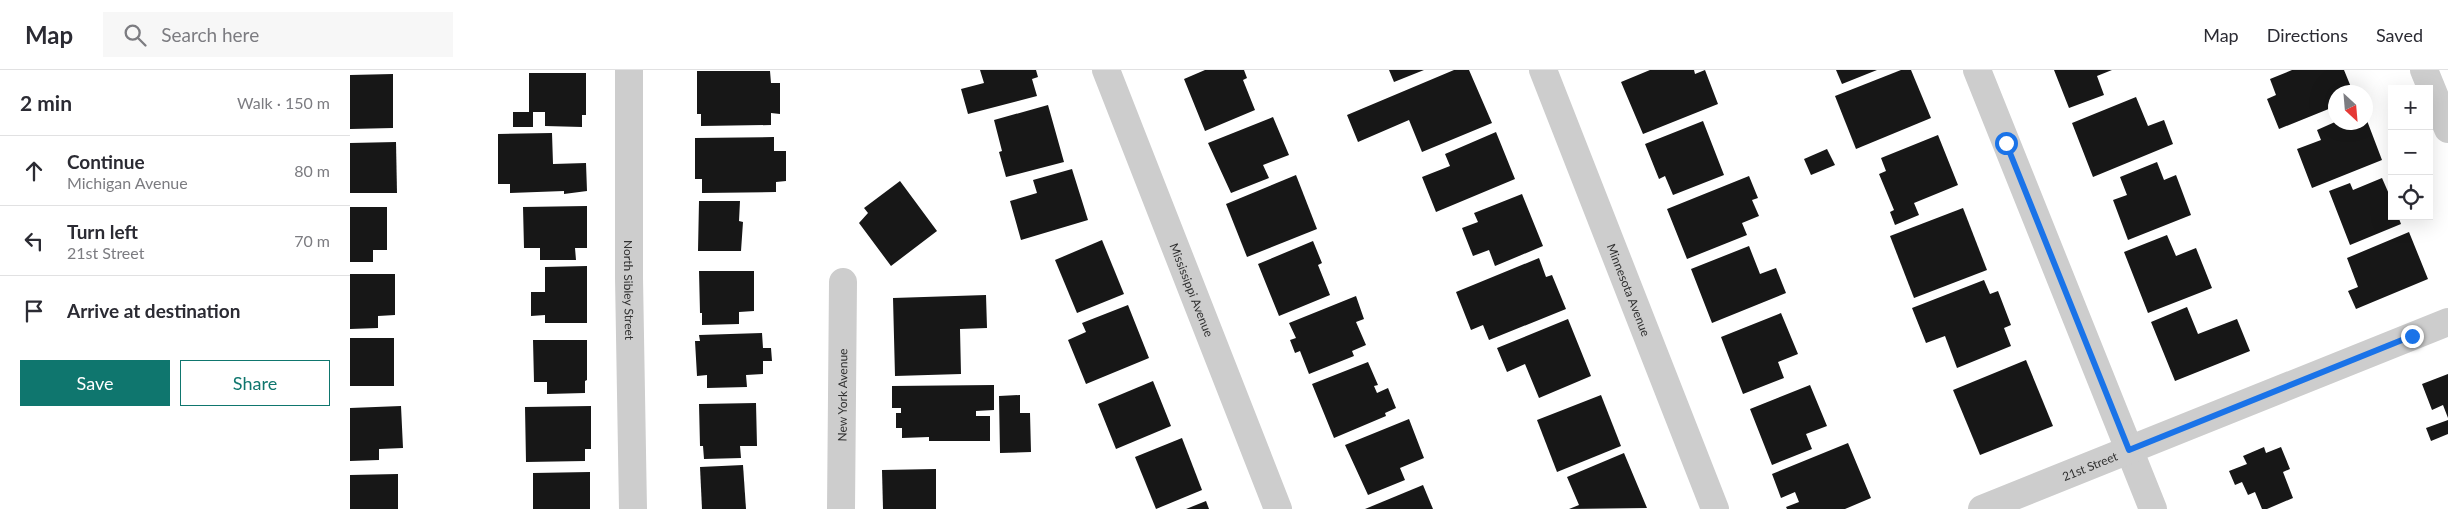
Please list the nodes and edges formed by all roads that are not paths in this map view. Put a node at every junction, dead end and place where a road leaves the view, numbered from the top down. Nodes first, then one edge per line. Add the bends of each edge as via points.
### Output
1 (629, 70) edge
2 (1106, 70) edge
3 (1543, 70) edge
4 (1977, 70) edge
5 (2424, 70) edge
6 (2448, 129) edge
7 (843, 282) dead end
8 (2448, 322) edge
9 (2129, 450) junction
10 (633, 509) edge
11 (841, 509) edge
12 (1278, 509) edge
13 (1715, 509) edge
14 (1982, 509) edge
15 (2153, 509) edge

1 - 10 street, North Sibley Street
2 - 12 street, Mississippi Avenue
3 - 13 street, Minnesota Avenue
4 - 9 street
5 - 6 street
7 - 11 street, New York Avenue
8 - 9 street, 21st Street
9 - 14 street, 21st Street
9 - 15 street

